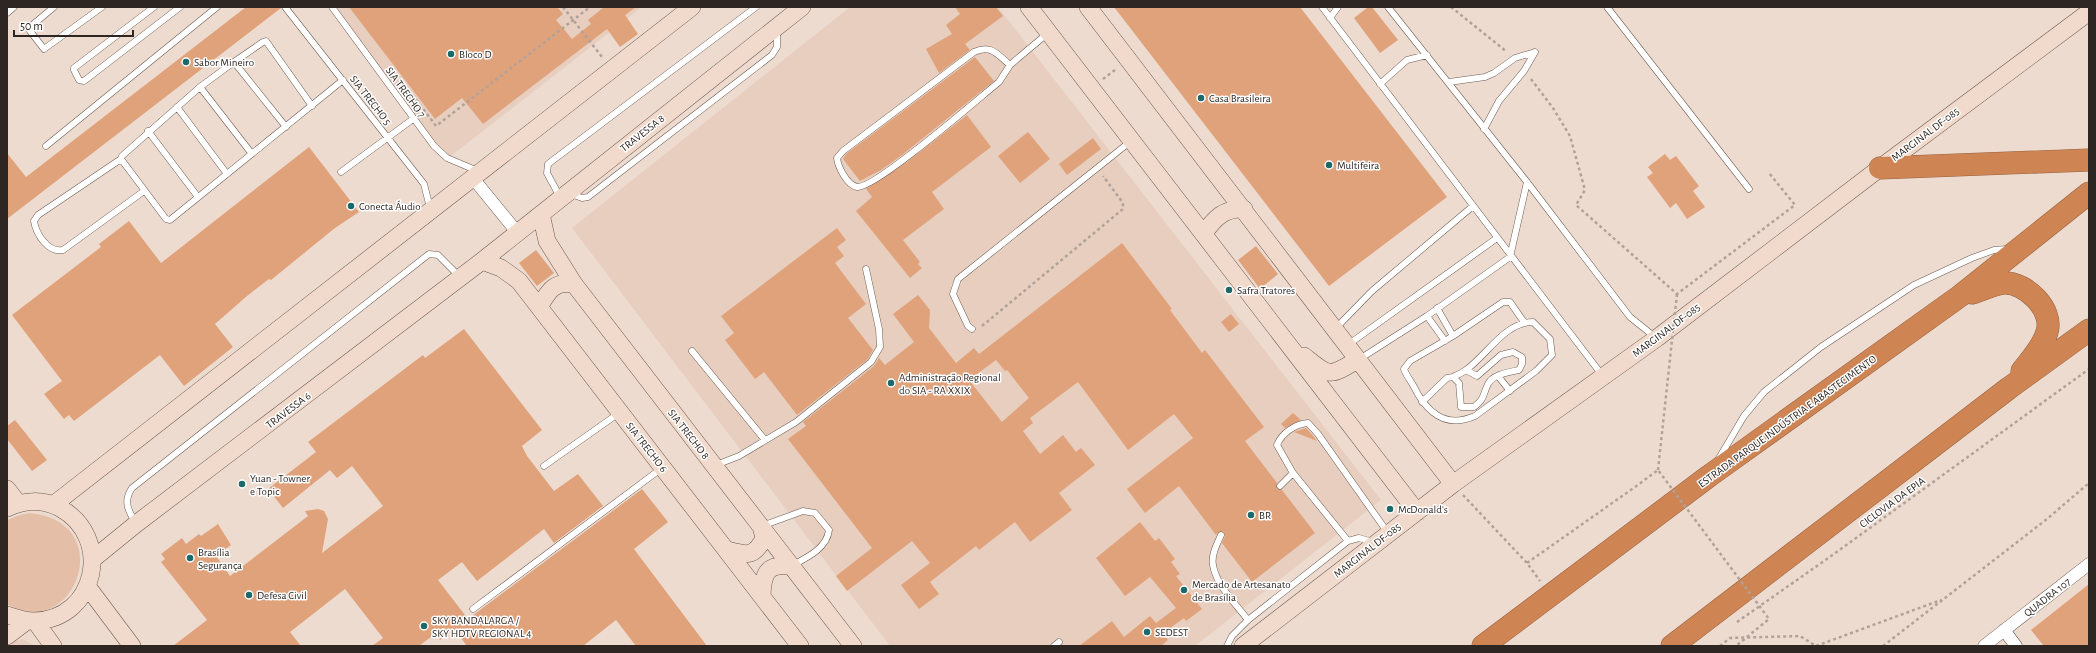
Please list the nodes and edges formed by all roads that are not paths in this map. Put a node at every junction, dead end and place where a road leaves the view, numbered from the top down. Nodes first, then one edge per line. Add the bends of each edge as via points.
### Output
1 (14, 7) edge
2 (54, 7) edge
3 (102, 7) edge
4 (154, 7) edge
5 (180, 7) edge
6 (216, 7) edge
7 (285, 7) edge
8 (332, 7) edge
9 (692, 7) edge
10 (756, 7) edge
11 (802, 7) edge
12 (1029, 7) edge
13 (1088, 7) edge
14 (1322, 7) edge
15 (1338, 7) edge
16 (1388, 7) edge
17 (1607, 7) edge
18 (2089, 12) edge
19 (7, 13) edge
20 (1330, 18) junction
21 (1049, 32) junction
22 (1427, 55) junction
23 (234, 62) junction
24 (1010, 66) junction
25 (343, 80) junction
26 (1449, 82) junction
27 (1380, 84) junction
28 (200, 87) junction
29 (312, 106) junction
30 (177, 107) junction
31 (413, 119) junction
32 (286, 127) junction
33 (1484, 129) junction
34 (148, 131) junction
35 (388, 139) junction
36 (1133, 140) junction
37 (46, 146) dead end
38 (252, 154) junction
39 (121, 159) junction
40 (2089, 160) edge
41 (1880, 168) junction
42 (341, 172) dead end
43 (227, 174) junction
44 (476, 174) junction
45 (1527, 182) junction
46 (1749, 189) dead end
47 (144, 191) junction
48 (2089, 193) edge
49 (564, 195) junction
50 (198, 198) junction
51 (1473, 206) junction
52 (1244, 209) junction
53 (430, 210) junction
54 (541, 214) junction
55 (517, 232) junction
56 (1204, 233) junction
57 (1496, 238) junction
58 (2019, 249) junction
59 (1510, 257) junction
60 (482, 261) junction
61 (866, 269) dead end
62 (460, 277) junction
63 (574, 284) junction
64 (1960, 296) junction
65 (539, 307) junction
66 (1437, 308) junction
67 (1427, 316) junction
68 (1524, 322) junction
69 (972, 329) road end
70 (1334, 330) junction
71 (2089, 330) edge
72 (1453, 336) junction
73 (1656, 338) junction
74 (1445, 340) junction
75 (1285, 341) junction
76 (1346, 346) junction
77 (692, 351) dead end
78 (1357, 360) junction
79 (1466, 370) junction
80 (1498, 376) junction
81 (1602, 376) junction
82 (1453, 377) junction
83 (2009, 388) junction
84 (1510, 391) junction
85 (1484, 397) junction
86 (1422, 402) junction
87 (1492, 404) junction
88 (620, 412) junction
89 (765, 440) junction
90 (544, 466) dead end
91 (714, 466) junction
92 (663, 467) junction
93 (1293, 473) junction
94 (1709, 476) junction
95 (1453, 484) junction
96 (1280, 486) dead end
97 (7, 489) edge
98 (12, 505) edge
99 (53, 505) junction
100 (1417, 512) junction
101 (136, 524) junction
102 (761, 526) junction
103 (1221, 535) dead end
104 (1382, 539) junction
105 (1348, 541) junction
106 (727, 550) junction
107 (93, 559) junction
108 (2089, 564) edge
109 (792, 566) junction
110 (87, 586) junction
111 (762, 595) junction
112 (473, 610) dead end
113 (7, 615) edge
114 (1248, 620) junction
115 (31, 621) junction
116 (2004, 630) junction
117 (7, 636) edge
118 (54, 646) edge
119 (132, 646) edge
120 (800, 646) edge
121 (853, 646) edge
122 (1227, 646) edge
123 (1243, 646) edge
124 (1483, 646) edge
125 (1672, 646) edge
126 (1984, 646) edge
127 (2016, 646) edge

1 - 19 lane
2 - 3 lane via 30,27 30,31 44,49
4 - 5 lane via 74,68 79,80 84,81
6 - 37 lane
7 - 25 lane, SIA TRECHO 5
8 - 31 lane, SIA TRECHO 7
9 - 44 main road
10 - 49 lane via 548,164 547,173
11 - 49 main road, TRAVESSA 8
12 - 21 main road
13 - 52 main road
14 - 20 lane
15 - 20 lane
16 - 22 lane
17 - 46 lane
18 - 41 main road, MARGINAL DF-085
20 - 27 lane
21 - 24 lane
21 - 36 main road
22 - 26 lane
22 - 27 lane via 1407,60
23 - 28 lane
23 - 29 lane via 266,41
23 - 32 lane
24 - 24 lane via 999,82 893,168 867,185 857,187 850,183 838,166 837,158 843,151 974,52 983,48 993,50
25 - 29 lane
25 - 35 lane, SIA TRECHO 5
26 - 33 lane
26 - 33 lane via 1494,74 1515,58 1535,52 1524,71 1503,95
27 - 51 lane
28 - 30 lane
28 - 38 lane
29 - 32 lane
30 - 34 lane
30 - 43 lane
31 - 35 lane
31 - 44 lane, SIA TRECHO 7 via 447,158
32 - 38 lane
33 - 45 lane
34 - 39 lane
34 - 50 lane
35 - 42 lane
35 - 53 lane, SIA TRECHO 5 via 424,184
36 - 56 main road
36 - 69 lane via 958,279 953,294 968,326
38 - 43 lane
39 - 47 lane
39 - 47 lane via 38,215 34,221 35,228 51,250 63,250
40 - 41 highway
41 - 73 main road, MARGINAL DF-085
43 - 50 lane
44 - 53 main road
44 - 55 street
45 - 59 lane
45 - 73 lane via 1630,317
47 - 50 lane via 167,220
48 - 58 highway, ESTRADA PARQUE INDÚSTRIA E ABASTECIMENTO
49 - 54 main road, TRAVESSA 8
51 - 57 lane
51 - 70 lane via 1372,291
52 - 56 main road via 1234,208 1225,211
52 - 70 main road
53 - 99 main road
54 - 55 main road, TRAVESSA 8
54 - 63 main road, SIA TRECHO 8 via 547,241
55 - 60 main road, TRAVESSA 8
56 - 75 main road
57 - 59 lane
57 - 76 lane
58 - 64 highway, ESTRADA PARQUE INDÚSTRIA E ABASTECIMENTO
58 - 94 lane via 1994,250 1914,285 1821,347 1764,392 1733,432
59 - 66 lane
59 - 81 lane
60 - 62 main road, TRAVESSA 6
60 - 65 main road, SIA TRECHO 6 via 501,268 519,281
61 - 89 lane via 879,329 880,347 870,362 796,422
62 - 101 main road, TRAVESSA 6
62 - 101 lane via 438,255 429,254 132,488 126,501
63 - 65 main road via 558,284 550,290
63 - 91 main road, SIA TRECHO 8
64 - 83 highway via 2003,283 2012,284 2028,291 2043,307 2048,318 2048,331 2044,341
64 - 94 highway, ESTRADA PARQUE INDÚSTRIA E ABASTECIMENTO
65 - 88 main road, SIA TRECHO 6
66 - 67 lane
66 - 72 lane
67 - 74 lane
67 - 78 lane
68 - 72 lane via 1510,302 1503,302
68 - 79 lane via 1512,328
68 - 84 lane via 1533,322 1550,339 1552,355 1536,372
70 - 76 main road
71 - 83 highway
72 - 74 lane
73 - 81 main road, MARGINAL DF-085
74 - 86 lane via 1405,366 1405,373
75 - 78 main road via 1331,374
75 - 100 main road
76 - 78 main road
77 - 89 lane
78 - 95 main road
79 - 80 lane via 1477,376 1501,355 1513,352 1522,357 1519,370
79 - 82 lane
80 - 84 lane
80 - 85 lane via 1488,384
81 - 95 main road, MARGINAL DF-085
82 - 85 lane via 1459,383 1461,407 1474,407
82 - 86 lane via 1447,378
83 - 125 highway
84 - 87 lane
85 - 87 lane
86 - 87 lane via 1444,419 1456,422 1475,416
88 - 90 lane
88 - 92 main road, SIA TRECHO 6
89 - 91 lane
91 - 102 main road, SIA TRECHO 8
92 - 106 main road, SIA TRECHO 6
92 - 112 lane
93 - 96 lane
93 - 104 lane via 1277,445 1280,437 1299,423 1308,423 1318,434
93 - 105 lane
94 - 124 highway, ESTRADA PARQUE INDÚSTRIA E ABASTECIMENTO
95 - 100 main road, MARGINAL DF-085
97 - 98 main road
98 - 99 main road via 35,501
99 - 107 main road via 68,513 81,526 89,541
100 - 104 main road, MARGINAL DF-085
101 - 107 main road, TRAVESSA 6
102 - 106 main road via 764,538 758,548 750,554
102 - 109 main road, SIA TRECHO 8
102 - 109 lane via 803,511 814,513 829,530 828,538 815,552
103 - 114 lane via 1212,565 1218,580
104 - 105 lane via 1359,538
104 - 123 main road, MARGINAL DF-085
105 - 114 lane
106 - 111 main road, SIA TRECHO 6
107 - 110 main road via 92,573
108 - 116 street, QUADRA 107
109 - 111 main road via 782,564 771,568 763,579
109 - 121 main road, SIA TRECHO 8
110 - 115 main road via 78,600 66,611 51,618
110 - 119 main road
111 - 120 main road, SIA TRECHO 6
113 - 115 main road
114 - 122 lane via 1232,636
115 - 117 main road
115 - 118 main road
116 - 126 street, QUADRA 107
116 - 127 street

